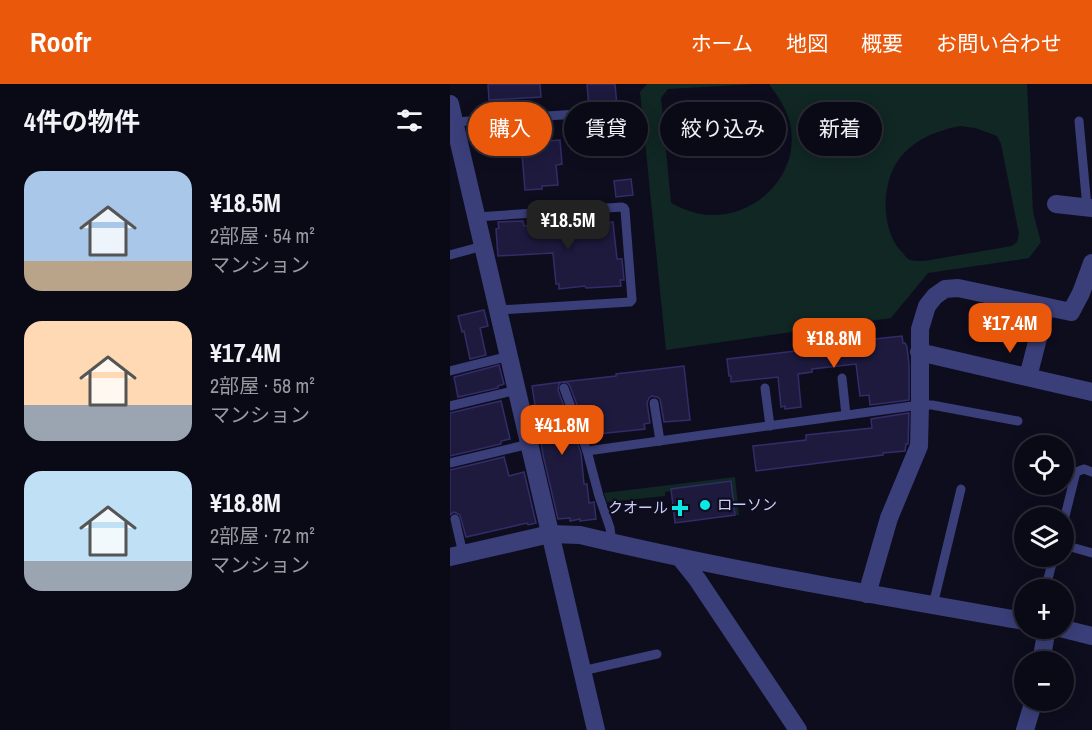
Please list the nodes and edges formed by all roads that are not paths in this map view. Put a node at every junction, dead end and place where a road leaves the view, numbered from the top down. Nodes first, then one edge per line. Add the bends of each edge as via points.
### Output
1 (452, 113) edge
2 (564, 114) edge
3 (1079, 121) dead end
4 (456, 157) edge
5 (1056, 204) dead end
6 (1089, 208) edge
7 (477, 217) junction
8 (483, 246) junction
9 (450, 255) edge
10 (1092, 264) edge
11 (1046, 307) junction
12 (498, 310) junction
13 (919, 352) junction
14 (509, 356) junction
15 (450, 371) edge
16 (1028, 377) junction
17 (842, 378) dead end
18 (564, 388) dead end
19 (765, 388) dead end
20 (517, 390) junction
21 (1092, 392) edge
22 (654, 404) dead end
23 (920, 405) junction
24 (450, 406) edge
25 (846, 415) junction
26 (1018, 421) dead end
27 (770, 426) junction
28 (660, 441) junction
29 (529, 444) junction
30 (587, 451) junction
31 (450, 463) edge
32 (1092, 472) edge
33 (961, 489) dead end
34 (1067, 507) edge
35 (455, 519) dead end
36 (550, 534) junction
37 (612, 543) junction
38 (1074, 548) edge
39 (1092, 553) edge
40 (456, 555) edge
41 (701, 571) junction
42 (867, 594) junction
43 (933, 605) junction
44 (1014, 619) edge
45 (1074, 632) edge
46 (1092, 636) edge
47 (657, 654) dead end
48 (582, 671) junction
49 (1031, 711) edge
50 (596, 730) edge
51 (798, 730) edge
52 (1025, 730) edge

1 - 2 lane
1 - 4 street
3 - 6 lane
4 - 7 street
5 - 6 street
7 - 8 street
7 - 12 lane via 622,207 625,210 630,302
8 - 9 lane
8 - 12 street
10 - 11 street via 1071,312
11 - 13 street via 958,288 945,289 927,306
11 - 16 street
12 - 14 street
13 - 16 street
13 - 23 street
14 - 15 lane
14 - 20 street
16 - 21 street
17 - 25 lane
18 - 30 lane
19 - 27 lane
20 - 24 lane
20 - 29 street
22 - 28 lane
23 - 25 lane
23 - 26 lane
23 - 42 street via 918,446 889,518
25 - 27 lane
27 - 28 lane
28 - 30 lane
29 - 31 lane
29 - 36 street
30 - 37 lane
32 - 34 lane via 1076,471
33 - 43 lane
35 - 40 lane
36 - 37 street via 580,535
36 - 40 street
36 - 48 street
37 - 41 street via 681,559
38 - 39 lane
41 - 42 street
41 - 51 street
42 - 43 street
43 - 44 street
45 - 46 street
47 - 48 lane
48 - 50 street
49 - 52 street

